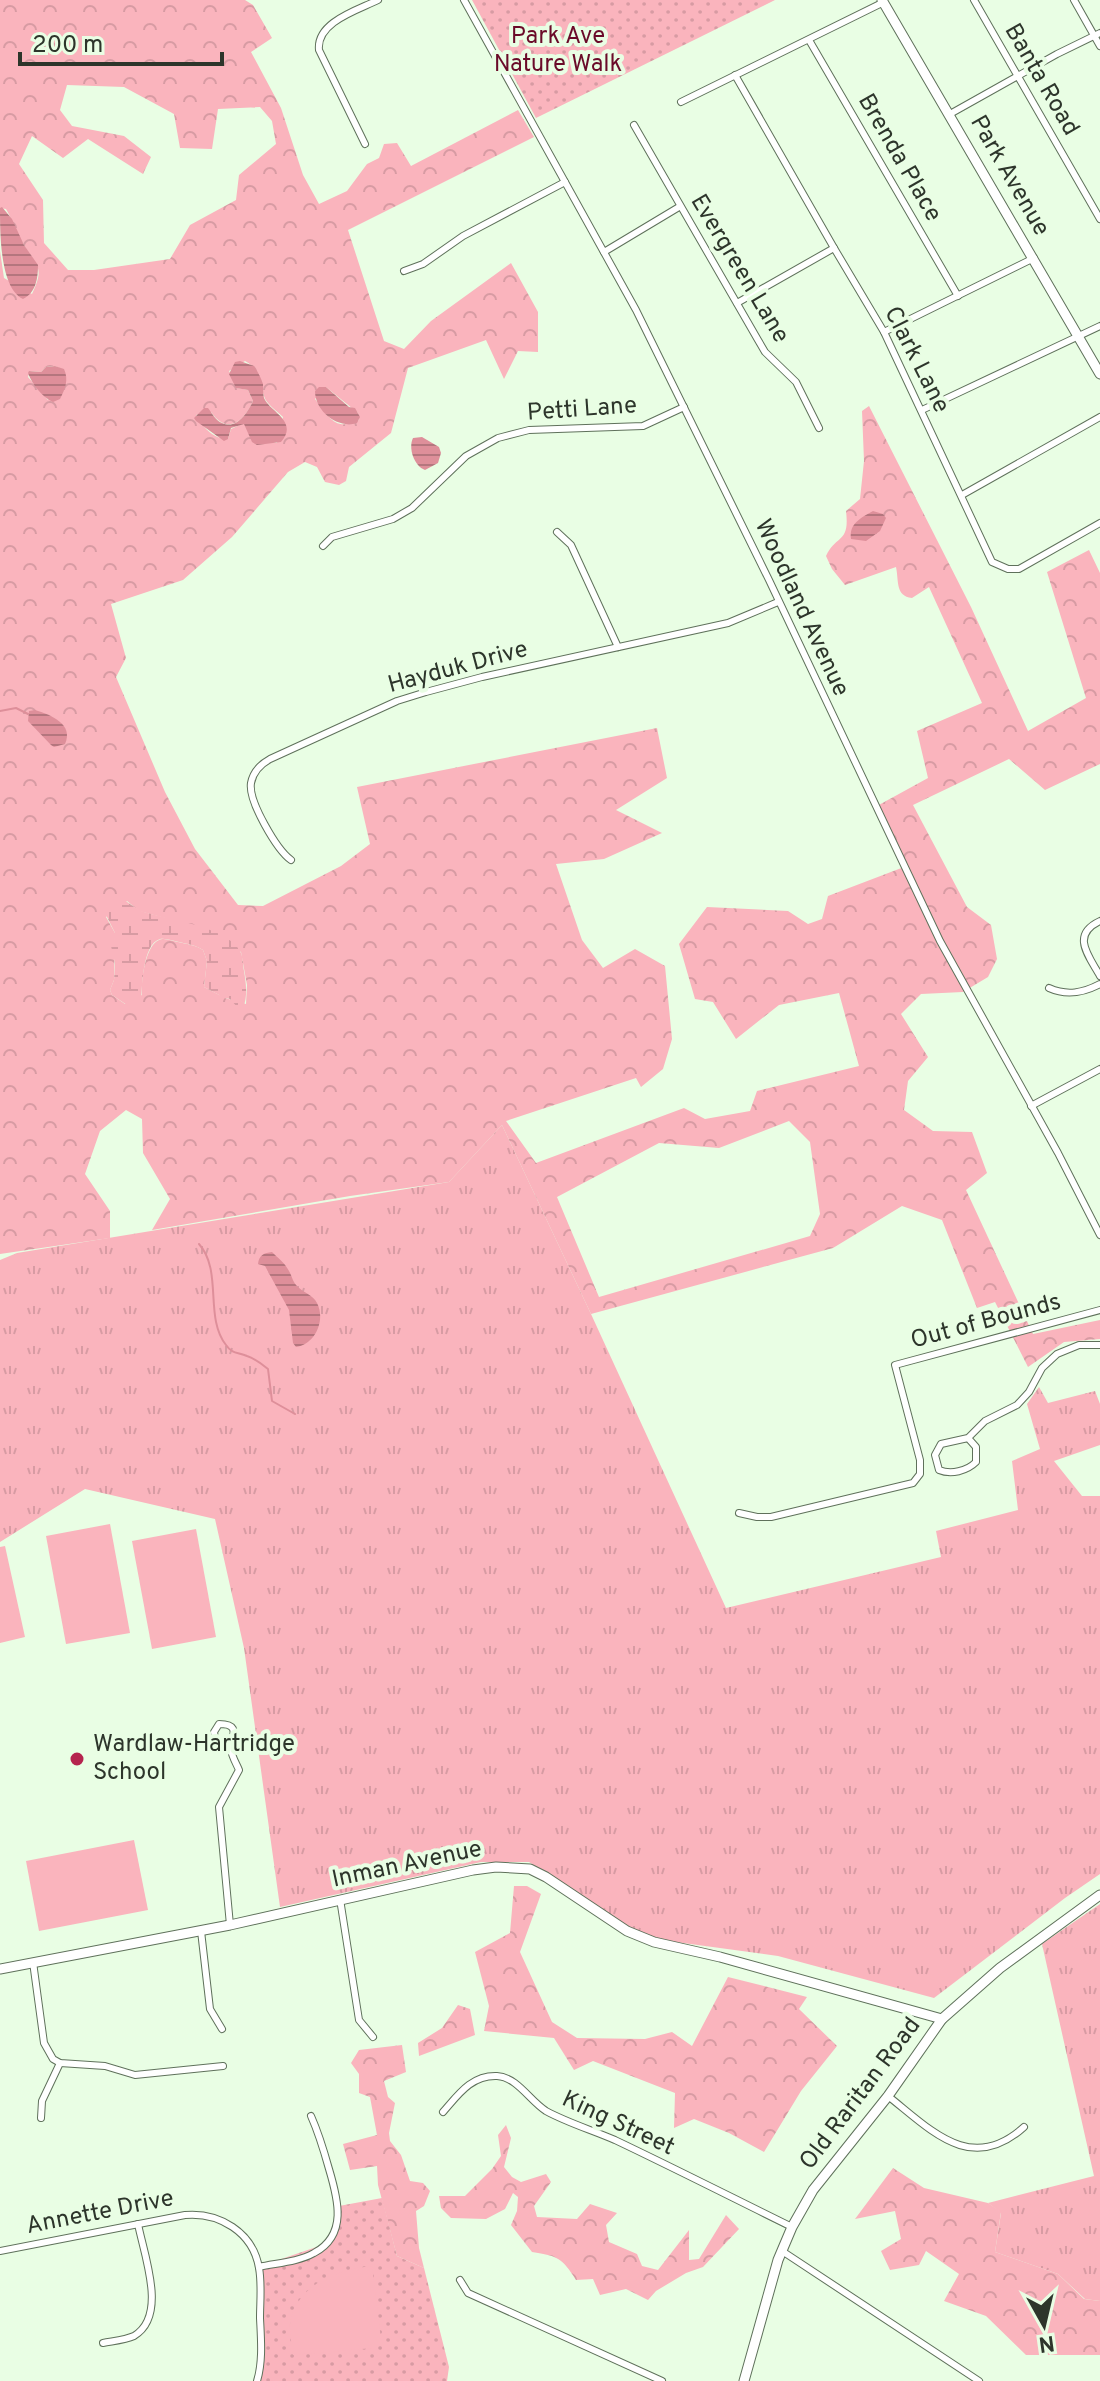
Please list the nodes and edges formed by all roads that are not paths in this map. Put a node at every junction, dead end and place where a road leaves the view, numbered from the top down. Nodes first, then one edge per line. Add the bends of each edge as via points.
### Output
1 (378, 0) edge
2 (464, 0) edge
3 (974, 0) edge
4 (1074, 0) edge
5 (883, 1) edge
6 (1098, 35) edge
7 (809, 40) junction
8 (1100, 46) edge
9 (735, 75) junction
10 (1020, 77) junction
11 (681, 102) dead end
12 (950, 114) junction
13 (634, 125) dead end
14 (365, 144) dead end
15 (565, 182) junction
16 (679, 207) junction
17 (1100, 219) edge
18 (834, 248) junction
19 (604, 252) junction
20 (1034, 258) junction
21 (404, 271) dead end
22 (958, 296) junction
23 (737, 303) junction
24 (1100, 326) edge
25 (884, 332) junction
26 (1079, 336) junction
27 (1100, 374) edge
28 (684, 407) junction
29 (922, 410) junction
30 (1100, 417) edge
31 (819, 428) dead end
32 (962, 495) junction
33 (1100, 523) edge
34 (557, 532) dead end
35 (323, 546) dead end
36 (778, 602) junction
37 (618, 647) junction
38 (291, 860) dead end
39 (1100, 921) edge
40 (1100, 976) edge
41 (1100, 984) edge
42 (1049, 988) dead end
43 (1100, 1069) edge
44 (1031, 1106) junction
45 (1100, 1235) edge
46 (1100, 1310) edge
47 (1100, 1345) edge
48 (968, 1438) junction
49 (739, 1513) dead end
50 (231, 1749) dead end
51 (1100, 1895) edge
52 (340, 1899) junction
53 (230, 1925) junction
54 (201, 1931) junction
55 (33, 1962) junction
56 (0, 1969) edge
57 (942, 2019) junction
58 (222, 2029) dead end
59 (373, 2037) dead end
60 (60, 2063) junction
61 (223, 2066) dead end
62 (888, 2096) junction
63 (443, 2112) dead end
64 (311, 2116) dead end
65 (41, 2118) dead end
66 (1024, 2127) dead end
67 (138, 2224) junction
68 (792, 2227) junction
69 (0, 2251) edge
70 (782, 2251) junction
71 (259, 2267) junction
72 (460, 2280) dead end
73 (103, 2343) dead end
74 (257, 2381) edge
75 (662, 2381) edge
76 (744, 2381) edge
77 (979, 2381) edge

1 - 14 street via 338,19 318,44
2 - 15 street, Woodland Avenue
3 - 10 street, Banta Road
4 - 6 street
5 - 7 street
5 - 12 main road, Park Avenue
6 - 8 street
6 - 10 street
7 - 9 street
7 - 22 street, Brenda Place
9 - 11 street
9 - 18 street, Clark Lane
10 - 12 street
10 - 17 street, Banta Road
12 - 20 main road, Park Avenue
13 - 16 street, Evergreen Lane
15 - 19 street, Woodland Avenue
15 - 21 street
16 - 19 street
16 - 23 street, Evergreen Lane
18 - 23 street
18 - 25 street, Clark Lane
19 - 28 street, Woodland Avenue
20 - 22 street
20 - 26 main road, Park Avenue
22 - 25 street
23 - 31 street, Evergreen Lane via 765,352 796,382
24 - 26 street
25 - 29 street, Clark Lane
26 - 27 main road, Park Avenue
26 - 29 street
28 - 35 street, Petti Lane via 643,426 529,430 498,438 466,456 403,514 332,537
28 - 36 street, Woodland Avenue
29 - 32 street, Clark Lane
30 - 32 street
32 - 33 street, Clark Lane via 988,556 1008,569 1025,567
34 - 37 street via 571,545
36 - 37 street, Hayduk Drive via 728,623
36 - 44 street, Woodland Avenue via 940,941
37 - 38 street, Hayduk Drive via 397,701 263,763 252,778 252,793 276,846
39 - 40 street via 1089,927 1083,941
41 - 42 street via 1076,993
43 - 44 street
44 - 45 street, Woodland Avenue
46 - 49 street, Out of Bounds via 895,1365 920,1460 920,1474 913,1483 771,1517
47 - 48 street via 1068,1348 1048,1360 1024,1400 985,1421
48 - 48 street via 976,1447 976,1462 956,1472 939,1470 938,1447
50 - 53 street via 239,1770 219,1807
51 - 57 main road, Old Raritan Road via 1010,1960
52 - 53 main road, Inman Avenue
52 - 57 main road, Inman Avenue via 496,1867 530,1869 627,1931 654,1942
52 - 59 street via 359,2020
53 - 54 main road, Inman Avenue
54 - 55 main road, Inman Avenue
54 - 58 street via 210,2009
55 - 56 main road, Inman Avenue
55 - 60 street via 44,2043
57 - 62 main road, Old Raritan Road
60 - 61 street via 105,2066 135,2075
60 - 65 street via 42,2101
62 - 66 street via 943,2140 962,2146 999,2144
62 - 68 main road, Old Raritan Road via 813,2190
63 - 68 street, King Street via 472,2082 504,2077 544,2110
64 - 71 street via 337,2196 337,2225 315,2253
67 - 69 street, Annette Drive
67 - 71 street, Annette Drive via 192,2214 219,2219 246,2239
67 - 73 street via 153,2309 143,2329 131,2338
68 - 70 main road, Old Raritan Road
70 - 76 main road, Old Raritan Road
70 - 77 street
71 - 74 street, Annette Drive
72 - 75 street via 468,2293

